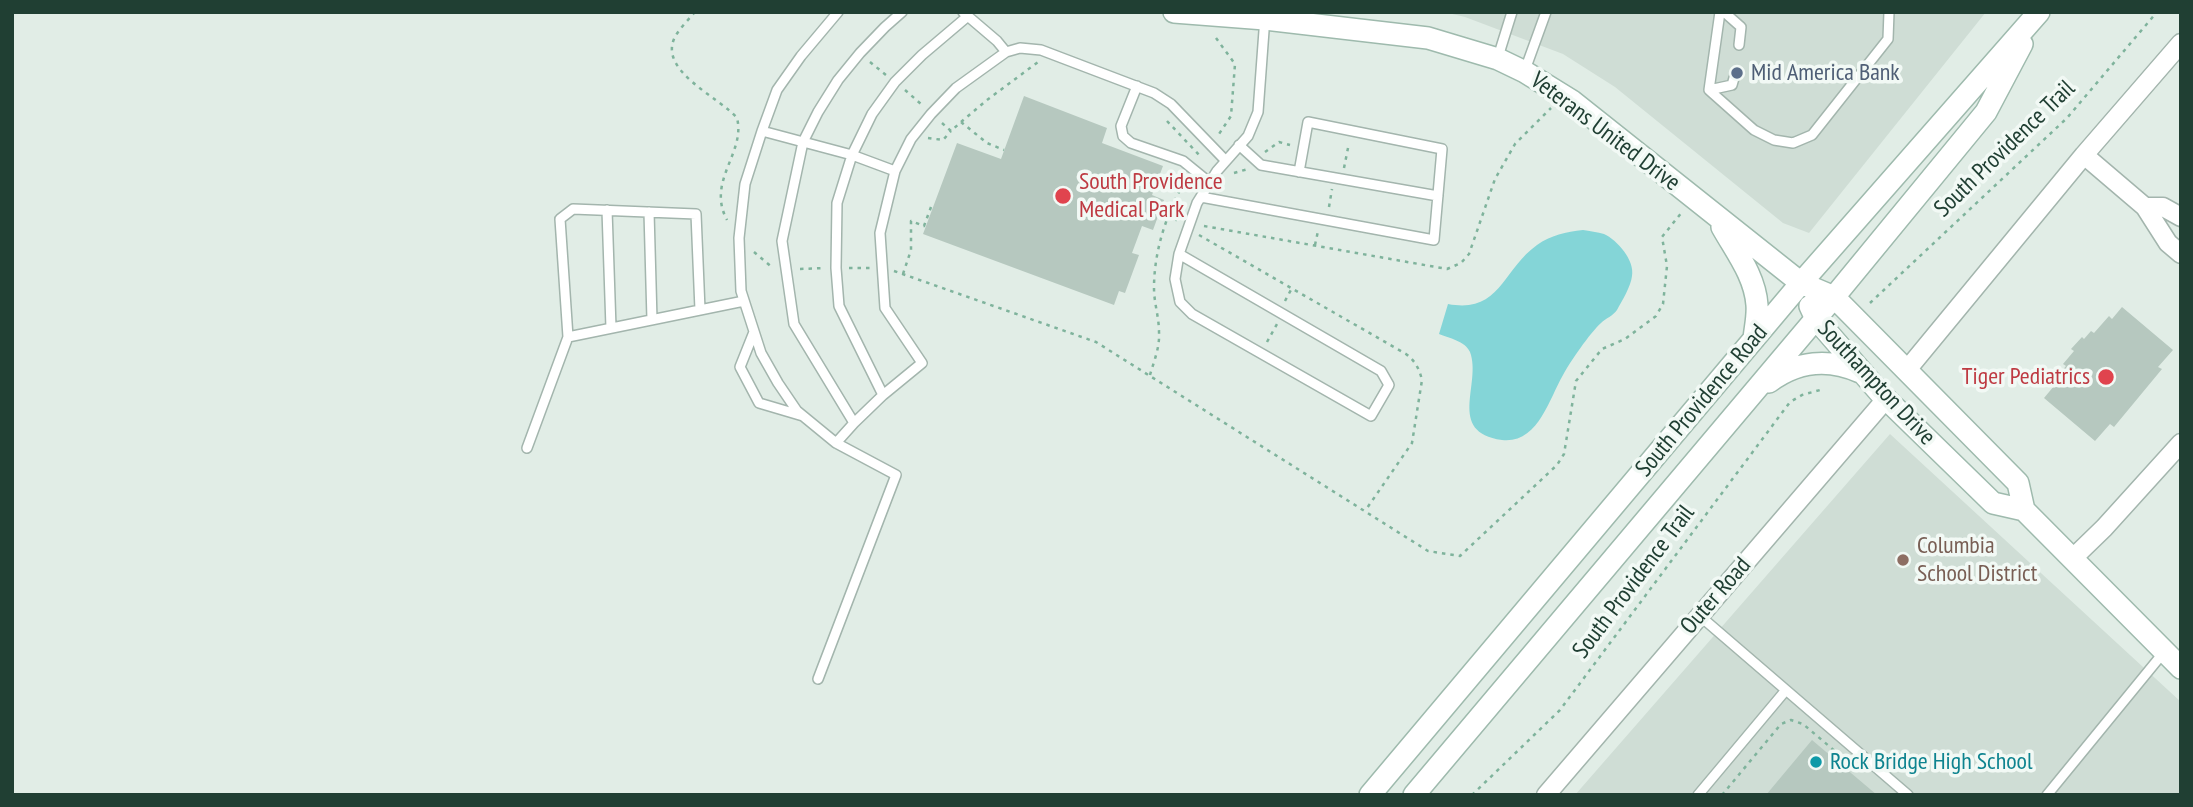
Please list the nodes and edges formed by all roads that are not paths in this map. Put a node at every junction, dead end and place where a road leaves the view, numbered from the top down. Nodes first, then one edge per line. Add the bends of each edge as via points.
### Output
1 (838, 12) edge
2 (902, 12) edge
3 (1174, 12) edge
4 (1513, 12) edge
5 (1546, 12) edge
6 (1722, 12) edge
7 (1889, 12) edge
8 (2040, 12) edge
9 (966, 14) edge
10 (1265, 16) edge
11 (2181, 43) edge
12 (1739, 45) dead end
13 (1006, 52) junction
14 (1498, 59) junction
15 (1525, 72) junction
16 (1734, 78) dead end
17 (1137, 86) junction
18 (1709, 90) junction
19 (762, 131) junction
20 (803, 142) junction
21 (1239, 145) junction
22 (852, 155) junction
23 (2084, 155) junction
24 (1226, 161) junction
25 (895, 171) junction
26 (1299, 172) junction
27 (1210, 183) junction
28 (1438, 196) junction
29 (1201, 197) junction
30 (2145, 207) junction
31 (607, 211) junction
32 (649, 212) junction
33 (1714, 215) junction
34 (2181, 217) edge
35 (1179, 254) junction
36 (2181, 254) edge
37 (1801, 283) junction
38 (1834, 297) junction
39 (744, 301) junction
40 (700, 310) junction
41 (1816, 318) junction
42 (652, 320) junction
43 (611, 328) junction
44 (754, 332) junction
45 (568, 337) junction
46 (1754, 339) junction
47 (1906, 371) junction
48 (1865, 374) junction
49 (883, 395) junction
50 (1748, 398) junction
51 (1886, 398) junction
52 (804, 416) junction
53 (854, 424) junction
54 (836, 443) junction
55 (2181, 443) edge
56 (527, 448) dead end
57 (2024, 510) junction
58 (2072, 559) junction
59 (1699, 615) junction
60 (2164, 652) junction
61 (2181, 668) edge
62 (818, 678) dead end
63 (1786, 690) junction
64 (1370, 795) edge
65 (1414, 795) edge
66 (1546, 795) edge
67 (1698, 795) edge
68 (1908, 795) edge
69 (2047, 795) edge

1 - 19 lane via 777,90
2 - 20 lane via 838,80
3 - 10 main road, Veterans United Drive
4 - 14 lane
5 - 15 lane
6 - 12 lane via 1741,27
6 - 18 lane
7 - 18 lane via 1888,39 1812,135 1793,143 1774,140 1754,130
8 - 37 main road, South Providence Road
8 - 38 main road, South Providence Road via 1986,111
9 - 13 lane
9 - 22 lane via 895,82 872,114
10 - 14 main road, Veterans United Drive via 1428,38
10 - 21 lane via 1258,112
11 - 23 street
13 - 17 lane via 1041,50
13 - 25 lane via 956,88 931,114 911,139
14 - 15 main road, Veterans United Drive
15 - 33 main road, Veterans United Drive via 1564,96
16 - 18 lane via 1732,85
17 - 24 lane via 1171,104
17 - 27 lane via 1121,126 1123,136 1183,162
19 - 20 lane
19 - 39 lane via 746,184 740,238
20 - 22 lane
20 - 53 lane via 782,241 794,324
21 - 24 lane
21 - 26 lane via 1261,165
22 - 25 lane
22 - 49 lane via 837,202 839,306
23 - 30 street
23 - 47 street
24 - 27 lane
25 - 49 lane via 880,233 886,308 922,363
26 - 28 lane
26 - 28 lane via 1308,122 1442,149
27 - 29 lane
28 - 29 lane via 1434,240
29 - 35 lane
30 - 34 street via 2164,207
30 - 36 street via 2168,243
31 - 32 lane
31 - 43 lane
31 - 45 lane via 573,209 560,219
32 - 40 lane via 696,214
32 - 42 lane
33 - 37 main road, Veterans United Drive
33 - 46 main road via 1755,290
35 - 35 lane via 1175,279 1180,302 1192,314 1371,416 1389,385 1381,371
37 - 38 main road, Southampton Drive
37 - 41 main road, Southampton Drive
37 - 46 main road, South Providence Road
38 - 41 main road, South Providence Road
38 - 47 main road, Southampton Drive
39 - 40 lane
39 - 44 lane
40 - 42 lane
41 - 48 main road, Southampton Drive
41 - 50 main road, South Providence Road
42 - 43 lane
43 - 45 lane
44 - 52 lane via 778,383
44 - 52 lane via 740,368 759,403
45 - 56 lane
46 - 64 main road, South Providence Road
47 - 57 main road, Southampton Drive via 2018,483
48 - 50 main road via 1842,364 1798,366
48 - 51 main road, Southampton Drive
49 - 53 lane
50 - 65 main road, South Providence Road
51 - 57 main road, Southampton Drive via 1993,503
51 - 59 street, Outer Road
52 - 54 lane
53 - 54 lane
54 - 62 lane via 896,475
55 - 58 street
57 - 58 main road, Southampton Drive
58 - 60 main road, Southampton Drive
59 - 63 lane
59 - 66 street, Outer Road
60 - 61 main road, Southampton Drive
60 - 69 lane
63 - 67 lane
63 - 68 lane

